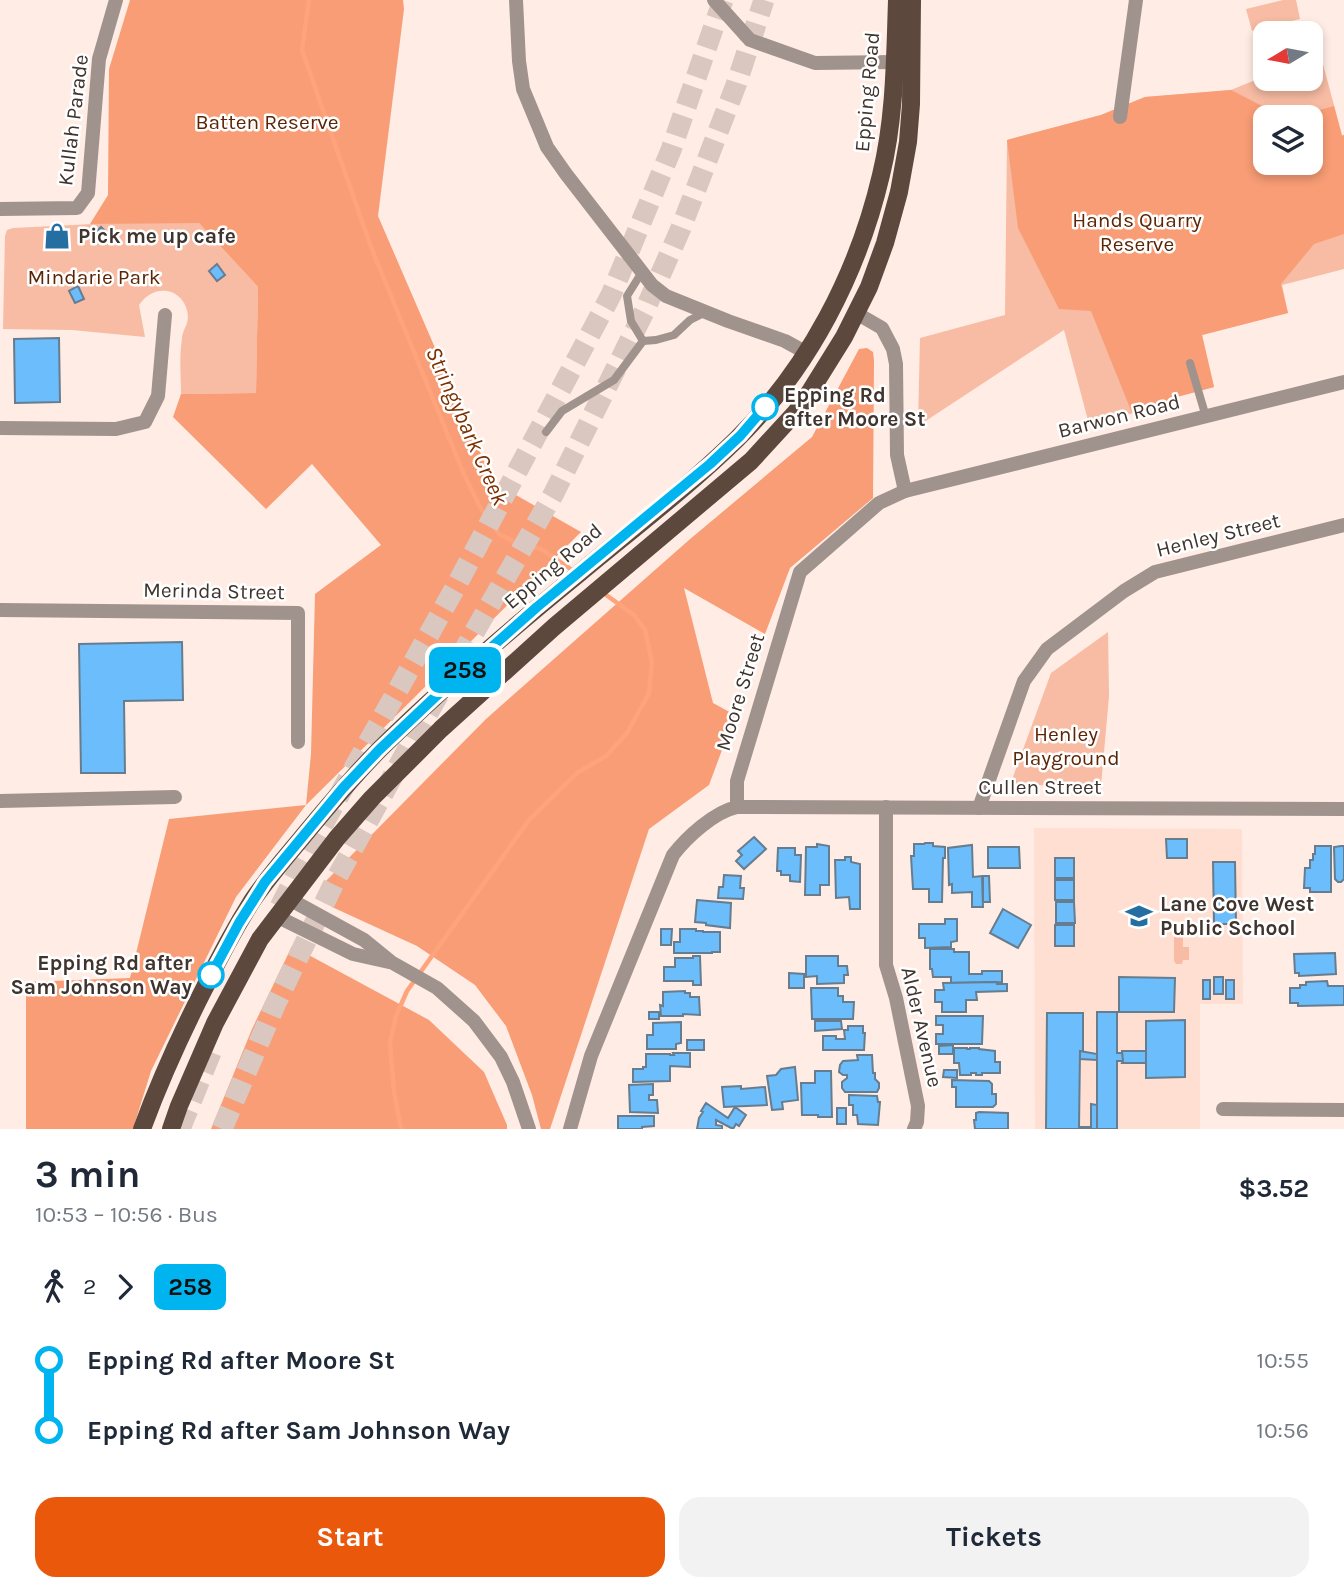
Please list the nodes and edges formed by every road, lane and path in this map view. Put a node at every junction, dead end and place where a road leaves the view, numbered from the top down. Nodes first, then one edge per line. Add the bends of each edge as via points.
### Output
1 (116, 0) edge
2 (516, 0) edge
3 (714, 0) edge
4 (897, 0) edge
5 (912, 0) edge
6 (1136, 0) edge
7 (895, 62) junction
8 (1120, 117) dead end
9 (0, 209) edge
10 (642, 272) junction
11 (835, 303) junction
12 (706, 312) junction
13 (856, 313) junction
14 (165, 314) dead end
15 (643, 341) junction
16 (805, 352) junction
17 (1190, 363) dead end
18 (1344, 382) edge
19 (1206, 417) junction
20 (0, 428) edge
21 (546, 432) dead end
22 (905, 491) junction
23 (1344, 525) edge
24 (0, 610) edge
25 (299, 742) dead end
26 (175, 797) dead end
27 (0, 801) edge
28 (737, 807) junction
29 (886, 807) junction
30 (979, 808) junction
31 (1344, 809) edge
32 (265, 882) junction
33 (291, 900) junction
34 (252, 901) junction
35 (278, 917) junction
36 (391, 962) junction
37 (1223, 1109) dead end
38 (1344, 1110) edge
39 (142, 1129) edge
40 (171, 1129) edge
41 (529, 1129) edge
42 (570, 1129) edge
43 (914, 1129) edge

1 - 9 street, Kullah Parade via 99,59 88,193 77,208
2 - 10 street via 523,89 547,147
3 - 7 street via 750,40 815,62
4 - 7 main road, Epping Road
5 - 13 main road, Epping Road via 908,142 885,243
6 - 8 street
7 - 11 main road, Epping Road via 881,175 859,249
10 - 12 street via 666,296
10 - 15 lane via 626,296 631,321
11 - 13 main road
11 - 16 main road, Epping Road
12 - 15 lane via 674,335
12 - 16 street
13 - 22 street via 882,328 893,349 897,455
13 - 33 main road, Epping Road via 796,412 751,461 441,729 372,798
14 - 20 street via 158,396 145,422 116,429
15 - 21 lane via 614,380 562,411
16 - 32 main road, Epping Road via 778,393 740,436 434,698 339,793
17 - 19 lane
18 - 19 street, Barwon Road
19 - 22 street, Barwon Road
22 - 28 street, Moore Street via 880,503 800,572 737,781
23 - 30 street, Henley Street via 1154,572 1047,649 1024,681
24 - 25 street, Merinda Street via 298,613
26 - 27 street
28 - 29 street, Cullen Street
28 - 42 street via 726,809 685,839 673,855 591,1056
29 - 30 street, Cullen Street
29 - 43 street, Alder Avenue via 886,965 918,1105
30 - 31 street, Cullen Street
32 - 33 main road
32 - 34 main road, Epping Road
33 - 35 main road, Epping Road
33 - 36 street via 364,940
34 - 35 main road
34 - 39 main road, Epping Road via 165,1067
35 - 36 street via 353,954
35 - 40 main road, Epping Road via 260,939 215,1023
36 - 41 street via 437,988 474,1021 501,1057
37 - 38 street

